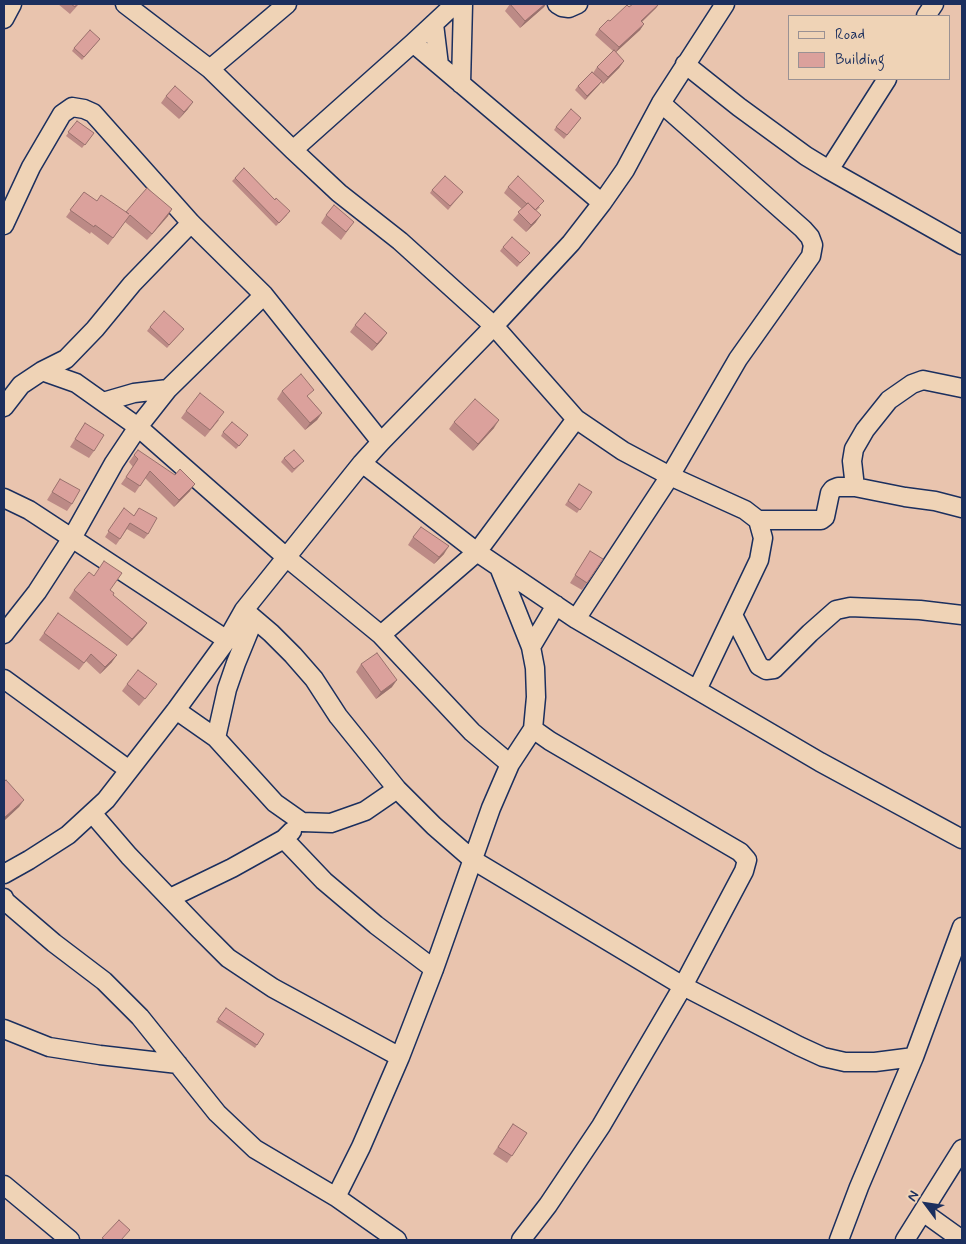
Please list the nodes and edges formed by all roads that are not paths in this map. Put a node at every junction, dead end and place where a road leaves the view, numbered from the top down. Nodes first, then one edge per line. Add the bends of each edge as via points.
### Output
1 (12, 4) edge
2 (125, 4) edge
3 (287, 4) edge
4 (455, 4) edge
5 (463, 4) edge
6 (557, 4) edge
7 (578, 4) edge
8 (725, 4) edge
9 (934, 4) edge
10 (927, 15) edge
11 (4, 19) edge
12 (434, 24) junction
13 (413, 43) junction
14 (685, 64) junction
15 (439, 65) junction
16 (210, 69) junction
17 (886, 80) edge
18 (461, 84) junction
19 (661, 103) junction
20 (293, 150) junction
21 (829, 170) junction
22 (602, 204) junction
23 (191, 223) junction
24 (4, 225) edge
25 (962, 245) edge
26 (264, 295) junction
27 (494, 326) junction
28 (66, 359) junction
29 (42, 372) junction
30 (76, 383) junction
31 (962, 388) edge
32 (168, 389) junction
33 (102, 402) junction
34 (4, 407) edge
35 (576, 419) junction
36 (138, 427) junction
37 (381, 442) junction
38 (362, 463) junction
39 (670, 476) junction
40 (855, 487) junction
41 (4, 498) edge
42 (962, 508) edge
43 (758, 520) junction
44 (72, 538) junction
45 (477, 552) junction
46 (286, 557) junction
47 (499, 567) junction
48 (556, 605) junction
49 (249, 615) junction
50 (733, 615) junction
51 (962, 615) edge
52 (576, 619) junction
53 (4, 634) edge
54 (381, 635) junction
55 (227, 640) junction
56 (531, 647) junction
57 (4, 679) edge
58 (697, 690) junction
59 (176, 710) junction
60 (533, 729) junction
61 (216, 738) junction
62 (510, 764) junction
63 (130, 770) junction
64 (397, 788) junction
65 (92, 813) junction
66 (302, 822) junction
67 (284, 839) junction
68 (962, 839) edge
69 (473, 860) junction
70 (4, 874) edge
71 (170, 898) junction
72 (4, 901) edge
73 (962, 927) edge
74 (434, 969) junction
75 (683, 986) junction
76 (4, 1029) edge
77 (400, 1057) junction
78 (914, 1057) junction
79 (178, 1064) junction
80 (962, 1149) edge
81 (6, 1191) edge
82 (336, 1198) junction
83 (923, 1212) junction
84 (70, 1240) edge
85 (397, 1240) edge
86 (521, 1240) edge
87 (839, 1240) edge
88 (905, 1240) edge
89 (962, 1240) edge

1 - 11 street
2 - 16 street
3 - 16 street
4 - 12 street
5 - 18 street
6 - 7 street via 569,8
8 - 14 street
9 - 10 street
12 - 13 street
12 - 15 street
13 - 15 street
13 - 20 street
14 - 19 street
14 - 21 street via 739,107
15 - 18 street
16 - 20 street
17 - 21 street
18 - 22 street
19 - 22 street via 625,170
19 - 39 street via 803,228 814,246 811,256 738,359
20 - 27 street
21 - 25 street
22 - 27 street via 571,243
23 - 24 street via 93,113 72,106 62,114 31,168
23 - 26 street
23 - 28 street
26 - 32 street
26 - 37 street
27 - 35 street
27 - 37 street
28 - 29 street
28 - 30 street
29 - 30 street
29 - 34 street via 21,385
30 - 33 street
31 - 40 street via 923,380 889,400 854,449
32 - 33 street
32 - 36 street
33 - 36 street
35 - 39 street via 623,451
35 - 45 street
36 - 44 street
36 - 46 street
37 - 38 street
38 - 45 street
38 - 46 street
39 - 43 street via 745,510
39 - 52 street
40 - 42 street
40 - 43 street via 833,489 825,517 821,520
41 - 44 street
43 - 50 street via 763,538 759,560
44 - 53 street via 37,592
44 - 55 street
45 - 47 street
45 - 54 street
46 - 49 street
46 - 54 street
47 - 48 street
47 - 56 street
48 - 52 street
48 - 56 street
49 - 55 street
49 - 61 street
49 - 64 street via 314,679 338,716
50 - 51 street via 759,666 766,670 774,669 836,610 850,607
50 - 58 street
52 - 58 street
54 - 62 street via 472,732
55 - 59 street
56 - 60 street via 536,697
57 - 63 street
58 - 68 street
59 - 61 street
59 - 63 street
60 - 62 street
60 - 75 street via 740,852 747,860
61 - 66 street via 275,803
62 - 69 street
63 - 65 street
64 - 66 street via 365,811 330,823
64 - 69 street
65 - 70 street via 68,835
65 - 71 street
66 - 67 street
67 - 71 street
67 - 74 street via 324,881 376,926
69 - 74 street
69 - 75 street
71 - 77 street via 228,958 273,988
72 - 79 street via 104,981 140,1016
73 - 78 street
74 - 77 street
75 - 78 street via 824,1057 845,1062
75 - 86 street via 601,1126
76 - 79 street via 49,1047
77 - 82 street
78 - 87 street
79 - 82 street via 218,1113 255,1149
80 - 83 street
81 - 84 street
82 - 85 street
83 - 88 street
83 - 89 street

